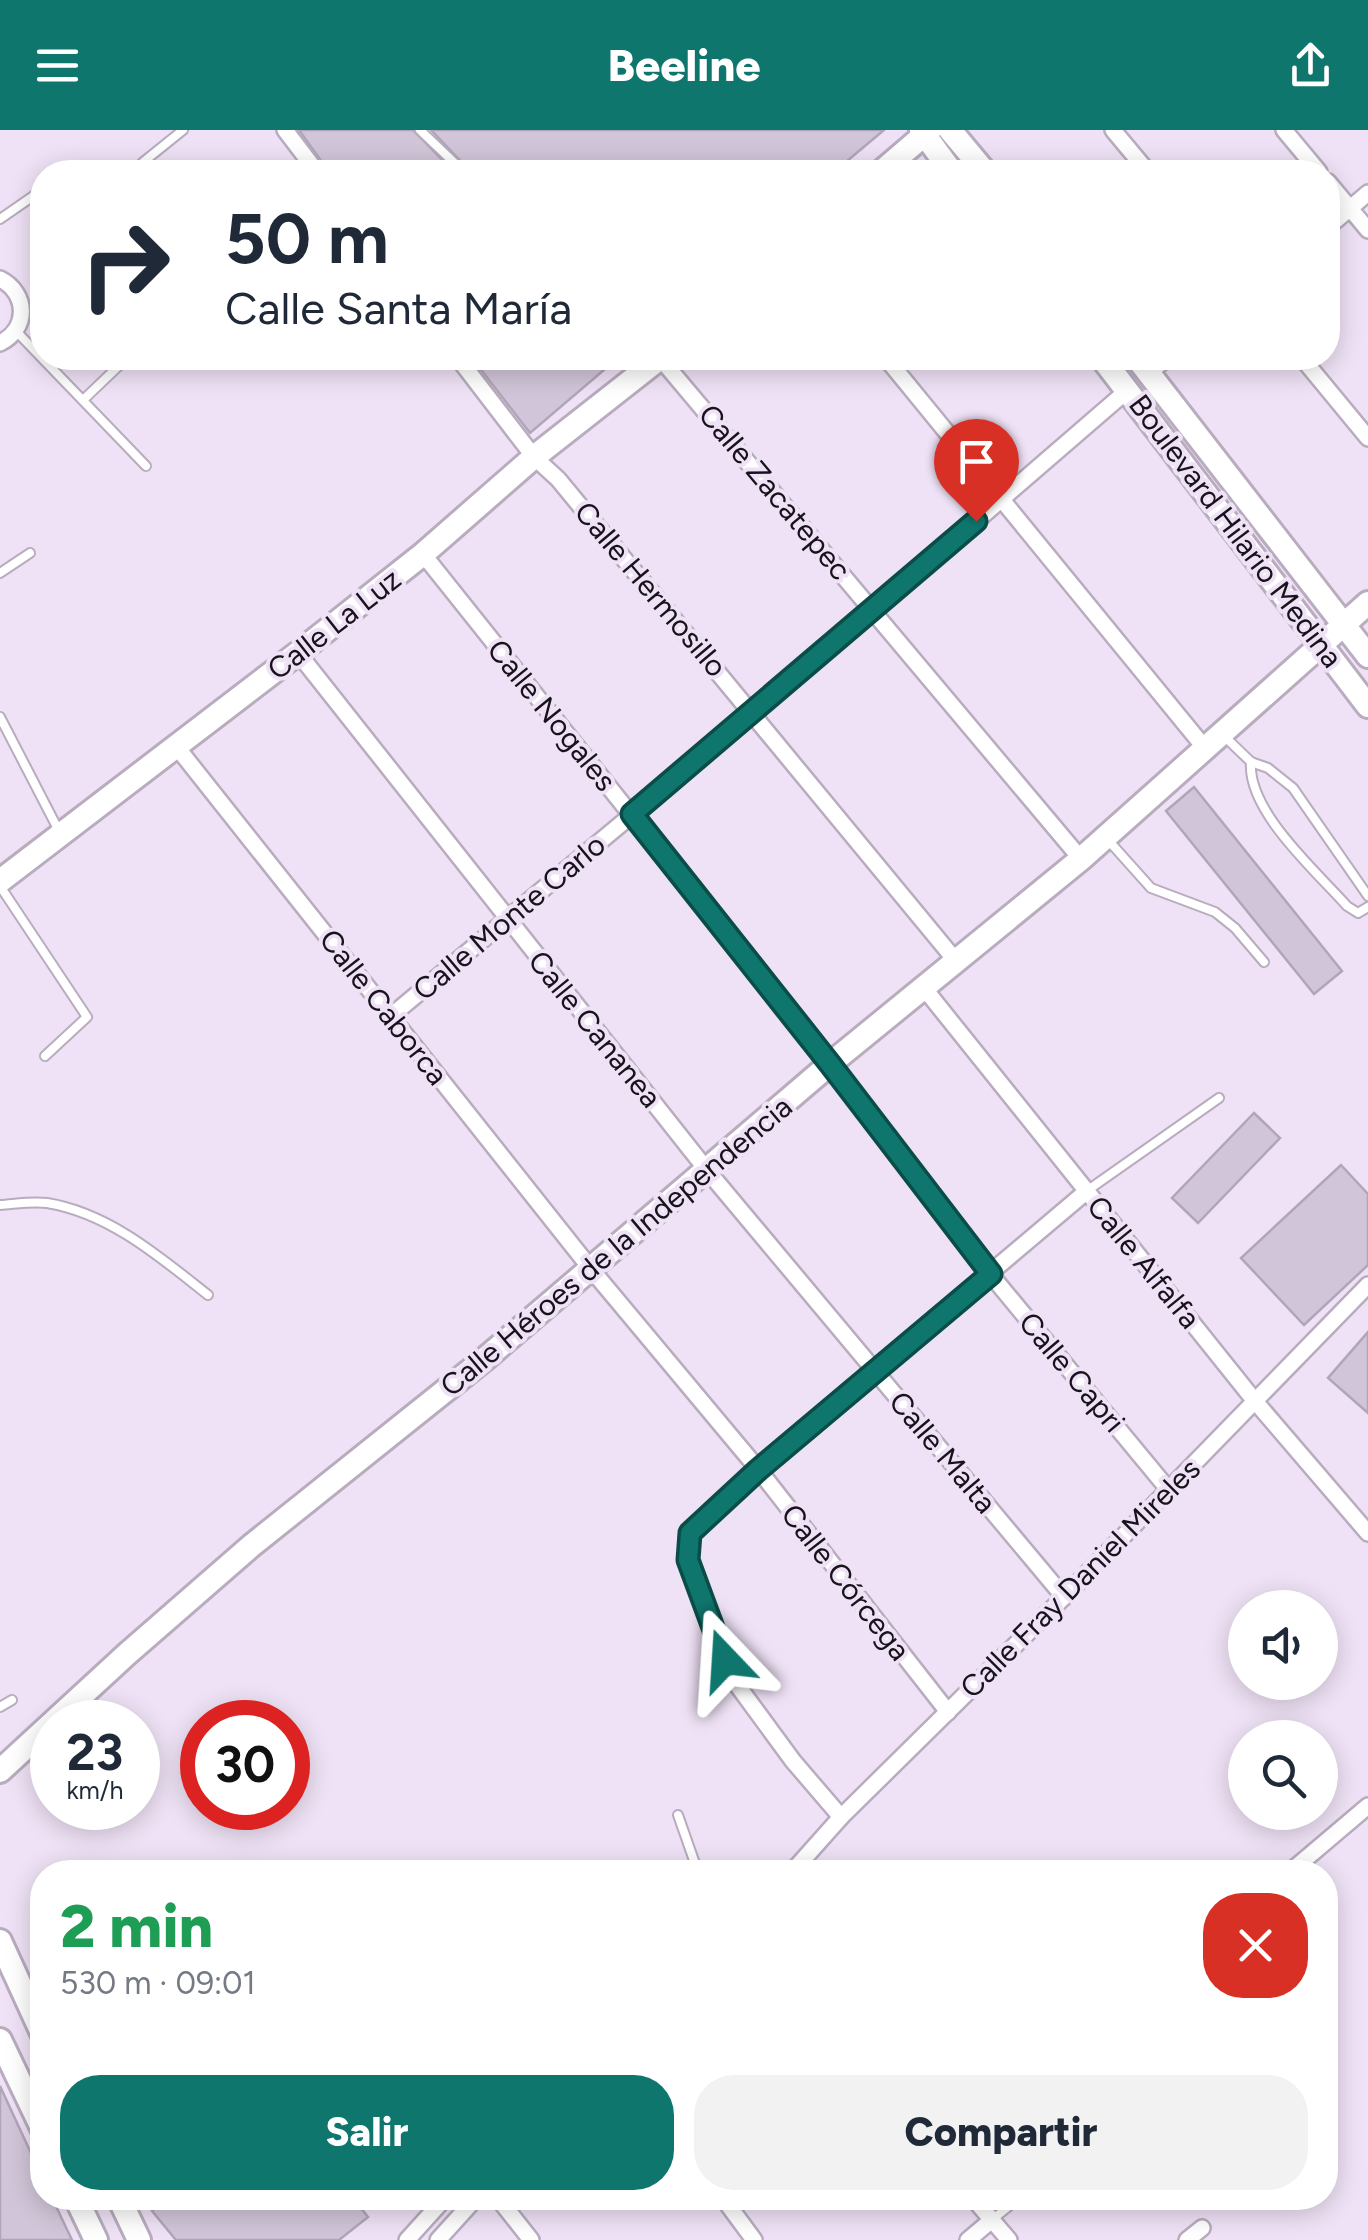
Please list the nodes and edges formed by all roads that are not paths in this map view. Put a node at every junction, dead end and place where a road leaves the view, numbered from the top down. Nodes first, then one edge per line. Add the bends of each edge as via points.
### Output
1 (183, 130) edge
2 (284, 130) edge
3 (420, 130) edge
4 (950, 130) edge
5 (1113, 130) edge
6 (1284, 130) edge
7 (925, 132) edge
8 (146, 160) edge
9 (308, 160) edge
10 (451, 160) edge
11 (894, 160) edge
12 (944, 160) edge
13 (975, 160) edge
14 (1138, 160) edge
15 (1309, 160) edge
16 (1368, 193) edge
17 (1340, 197) edge
18 (30, 198) edge
19 (1350, 209) junction
20 (1340, 218) edge
21 (0, 219) edge
22 (1368, 230) edge
23 (0, 280) edge
24 (16, 331) junction
25 (0, 343) edge
26 (30, 345) edge
27 (54, 370) edge
28 (114, 370) edge
29 (467, 370) edge
30 (645, 370) edge
31 (670, 370) edge
32 (896, 370) edge
33 (1112, 370) edge
34 (1158, 370) edge
35 (1312, 370) edge
36 (1129, 389) junction
37 (83, 400) junction
38 (1368, 438) edge
39 (534, 457) junction
40 (146, 466) dead end
41 (1002, 499) junction
42 (30, 553) dead end
43 (423, 554) junction
44 (0, 573) edge
45 (1368, 603) edge
46 (874, 609) junction
47 (1344, 624) junction
48 (1321, 644) junction
49 (298, 653) junction
50 (1368, 656) edge
51 (1368, 706) edge
52 (754, 712) junction
53 (0, 717) edge
54 (1212, 740) junction
55 (176, 746) junction
56 (1251, 762) junction
57 (632, 814) junction
58 (61, 835) junction
59 (1105, 837) junction
60 (1081, 858) junction
61 (0, 884) edge
62 (1368, 896) edge
63 (1368, 907) edge
64 (508, 920) junction
65 (956, 961) junction
66 (1264, 962) dead end
67 (924, 988) junction
68 (391, 1016) junction
69 (45, 1056) dead end
70 (830, 1064) junction
71 (1220, 1098) dead end
72 (706, 1169) junction
73 (1087, 1191) junction
74 (0, 1206) edge
75 (590, 1268) junction
76 (991, 1274) junction
77 (1368, 1285) edge
78 (208, 1295) dead end
79 (876, 1370) junction
80 (1254, 1400) junction
81 (758, 1470) junction
82 (1168, 1489) junction
83 (1368, 1532) edge
84 (1064, 1597) junction
85 (12, 1700) dead end
86 (0, 1707) edge
87 (948, 1712) junction
88 (0, 1770) edge
89 (1368, 1806) edge
90 (678, 1815) dead end
91 (842, 1817) junction
92 (694, 1860) edge
93 (803, 1860) edge
94 (1304, 1860) edge
95 (0, 1942) edge
96 (30, 2007) edge
97 (0, 2040) edge
98 (30, 2103) edge
99 (82, 2210) edge
100 (128, 2210) edge
101 (434, 2210) edge
102 (465, 2210) edge
103 (508, 2210) edge
104 (732, 2210) edge
105 (984, 2210) edge
106 (1004, 2210) edge
107 (993, 2219) junction
108 (1202, 2228) dead end
109 (96, 2240) edge
110 (139, 2240) edge
111 (408, 2240) edge
112 (438, 2240) edge
113 (532, 2240) edge
114 (754, 2240) edge
115 (968, 2240) edge
116 (1010, 2240) edge
117 (1187, 2240) edge

1 - 8 lane
2 - 9 street
3 - 10 lane
4 - 13 street
5 - 14 street
6 - 15 street
7 - 11 street
7 - 12 street
16 - 19 street
17 - 19 street
18 - 21 lane
19 - 20 street
19 - 22 street
23 - 24 street via 20,299
24 - 25 street
24 - 26 lane
27 - 37 lane
28 - 37 lane
29 - 39 street, Calle Hermosillo
30 - 39 street, Calle La Luz
31 - 46 street, Calle Zacatepec
32 - 41 street
33 - 36 street, Boulevard Hilario Medina
34 - 47 street, Boulevard Hilario Medina
35 - 38 street
36 - 41 street, Calle Monte Carlo
36 - 48 street, Boulevard Hilario Medina
37 - 40 lane
39 - 43 street, Calle La Luz
39 - 52 street, Calle Hermosillo
41 - 46 street, Calle Monte Carlo
41 - 54 street
42 - 44 lane
43 - 49 street, Calle La Luz
43 - 57 street, Calle Nogales
45 - 47 street, Calle Héroes de la Independencia
46 - 52 street, Calle Monte Carlo
46 - 60 street, Calle Zacatepec
47 - 48 street, Calle Héroes de la Independencia
47 - 50 street, Boulevard Hilario Medina
48 - 51 street, Boulevard Hilario Medina
48 - 54 street, Calle Héroes de la Independencia
49 - 55 street, Calle La Luz
49 - 64 street, Calle Cananea
52 - 57 street, Calle Monte Carlo
52 - 65 street, Calle Hermosillo
53 - 58 lane
54 - 56 lane
54 - 59 street, Calle Héroes de la Independencia
55 - 58 street, Calle La Luz
55 - 68 street, Calle Caborca
56 - 62 lane via 1292,788
56 - 63 lane via 1264,810 1347,906 1358,914
57 - 64 street, Calle Monte Carlo
57 - 70 street, Calle Nogales
58 - 61 street, Calle La Luz
59 - 60 street, Calle Héroes de la Independencia
59 - 66 lane via 1151,888 1215,912
60 - 65 street, Calle Héroes de la Independencia
61 - 69 lane via 87,1017
64 - 68 street, Calle Monte Carlo
64 - 72 street, Calle Cananea
65 - 67 street, Calle Héroes de la Independencia
67 - 70 street, Calle Héroes de la Independencia
67 - 73 street, Calle Alfalfa
68 - 75 street, Calle Caborca
70 - 72 street, Calle Héroes de la Independencia
70 - 76 street, Calle Capri
71 - 73 lane
72 - 75 street, Calle Héroes de la Independencia
72 - 79 street, Calle Malta
73 - 76 street
73 - 80 street, Calle Alfalfa
74 - 78 lane via 44,1202 83,1213 136,1241
75 - 81 street, Calle Córcega
75 - 88 street, Calle Héroes de la Independencia via 252,1546
76 - 79 street
76 - 82 street, Calle Capri
77 - 80 street, Calle Fray Daniel Mireles
79 - 81 street
79 - 84 street, Calle Malta
80 - 82 street, Calle Fray Daniel Mireles
80 - 83 street, Calle Alfalfa
81 - 87 street, Calle Córcega
81 - 91 street via 690,1533 688,1560 725,1660 754,1711
82 - 84 street, Calle Fray Daniel Mireles
84 - 87 street, Calle Fray Daniel Mireles
85 - 86 lane
87 - 91 street, Calle Fray Daniel Mireles
89 - 94 street
90 - 92 lane
91 - 93 street, Calle Fray Daniel Mireles
95 - 96 street
97 - 98 street
99 - 109 street
100 - 110 street
101 - 111 street
102 - 112 street
103 - 113 street
104 - 114 street
105 - 107 street
106 - 107 lane
107 - 115 street
107 - 116 street
108 - 117 street

